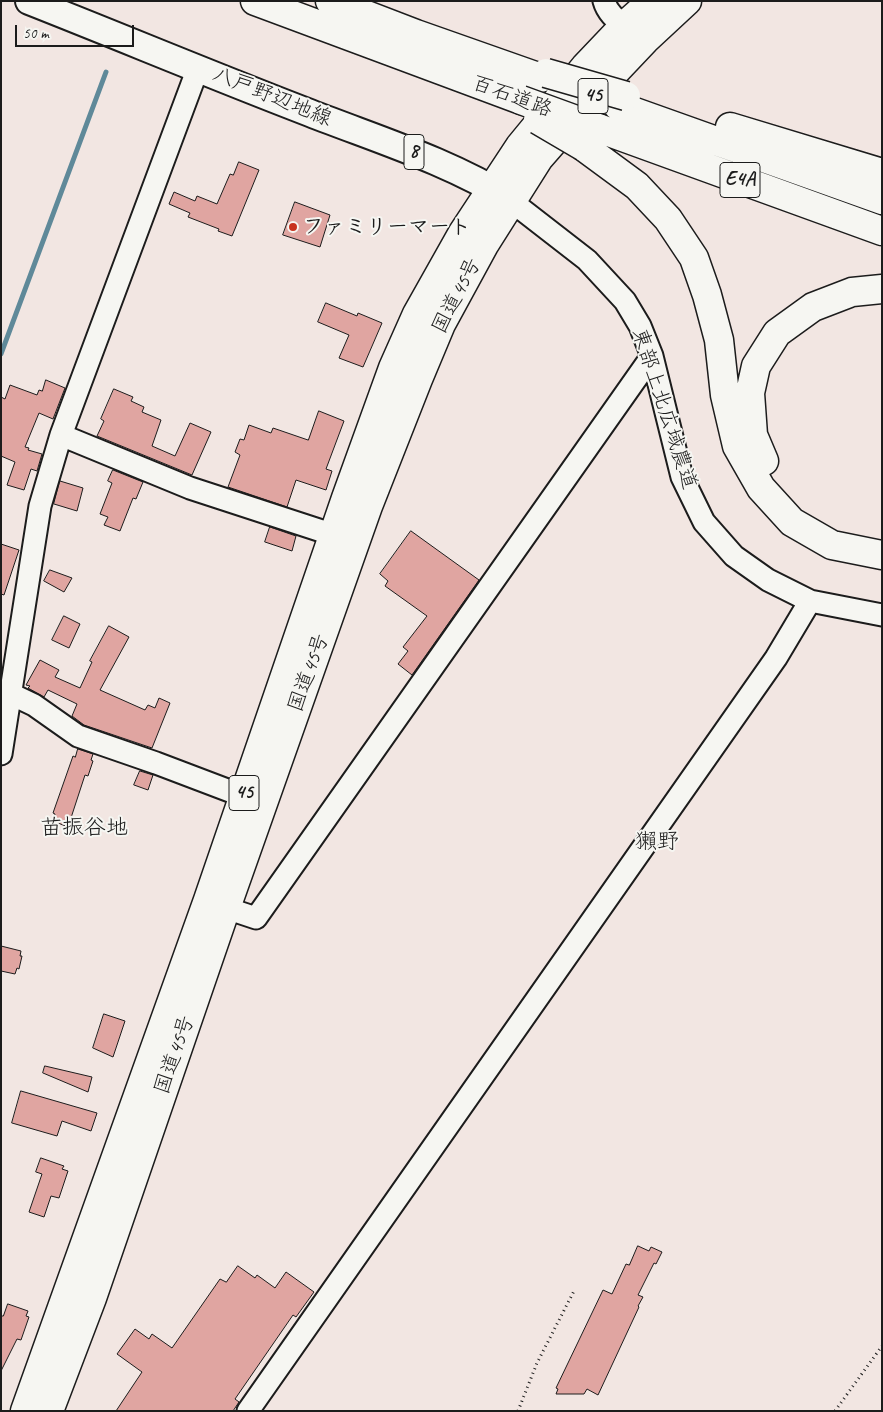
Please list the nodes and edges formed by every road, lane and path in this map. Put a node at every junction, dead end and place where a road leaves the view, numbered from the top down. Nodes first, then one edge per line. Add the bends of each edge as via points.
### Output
1 (29, 1) edge
2 (255, 1) edge
3 (330, 1) edge
4 (604, 1) edge
5 (652, 1) edge
6 (688, 1) edge
7 (71, 9) edge
8 (624, 26) junction
9 (198, 68) junction
10 (622, 101) junction
11 (591, 138) junction
12 (882, 173) edge
13 (501, 194) junction
14 (882, 200) edge
15 (882, 231) edge
16 (882, 289) edge
17 (652, 356) junction
18 (61, 435) junction
19 (334, 534) junction
20 (882, 538) edge
21 (882, 555) edge
22 (810, 601) junction
23 (882, 615) edge
24 (6, 693) edge
25 (1, 754) edge
26 (244, 796) junction
27 (226, 908) junction
28 (575, 1289) dead end
29 (882, 1346) edge
30 (25, 1411) edge
31 (50, 1411) edge
32 (248, 1411) edge
33 (518, 1411) edge
34 (835, 1411) edge

1 - 7 main road, 八戸野辺地線 / 8
2 - 11 highway, 百石道路 / E4A, bridge via 476,84
3 - 10 highway, bridge via 416,34
4 - 8 street via 612,16
5 - 8 highway, 国道45号 / 45
6 - 13 highway, 国道45号 / 45 via 645,40 539,158
7 - 9 main road, 八戸野辺地線 / 8
8 - 13 highway, 国道45号 / 45 via 585,66 520,146
9 - 13 main road, 八戸野辺地線 / 8 via 426,156
9 - 18 street
10 - 12 highway
10 - 14 highway, E4A
11 - 15 highway, 百石道路 / E4A
11 - 21 highway via 668,219 694,258 708,295 719,340 725,395 737,446 761,488 792,522 832,546
13 - 17 street, 東部上北広域農道 via 587,260 624,301 640,326
13 - 19 highway, 国道45号 / 45 via 462,234 418,314 393,368
13 - 27 highway, 国道45号 / 45 via 484,245 441,324 365,516
16 - 20 highway via 852,292 813,307 777,333 756,366 750,392 752,435 767,470 795,503 834,526
17 - 22 street, 東部上北広域農道 via 682,477 704,522 734,556 768,580
17 - 27 street via 256,918
18 - 19 street via 190,488
18 - 24 street via 40,506
19 - 26 highway, 国道45号 / 45
22 - 23 street, 東部上北広域農道
22 - 32 street via 776,658
24 - 25 street
24 - 26 street via 34,706 78,736
26 - 30 highway, 国道45号 / 45
27 - 31 highway, 国道45号 / 45
28 - 33 path via 537,1363
29 - 34 path

